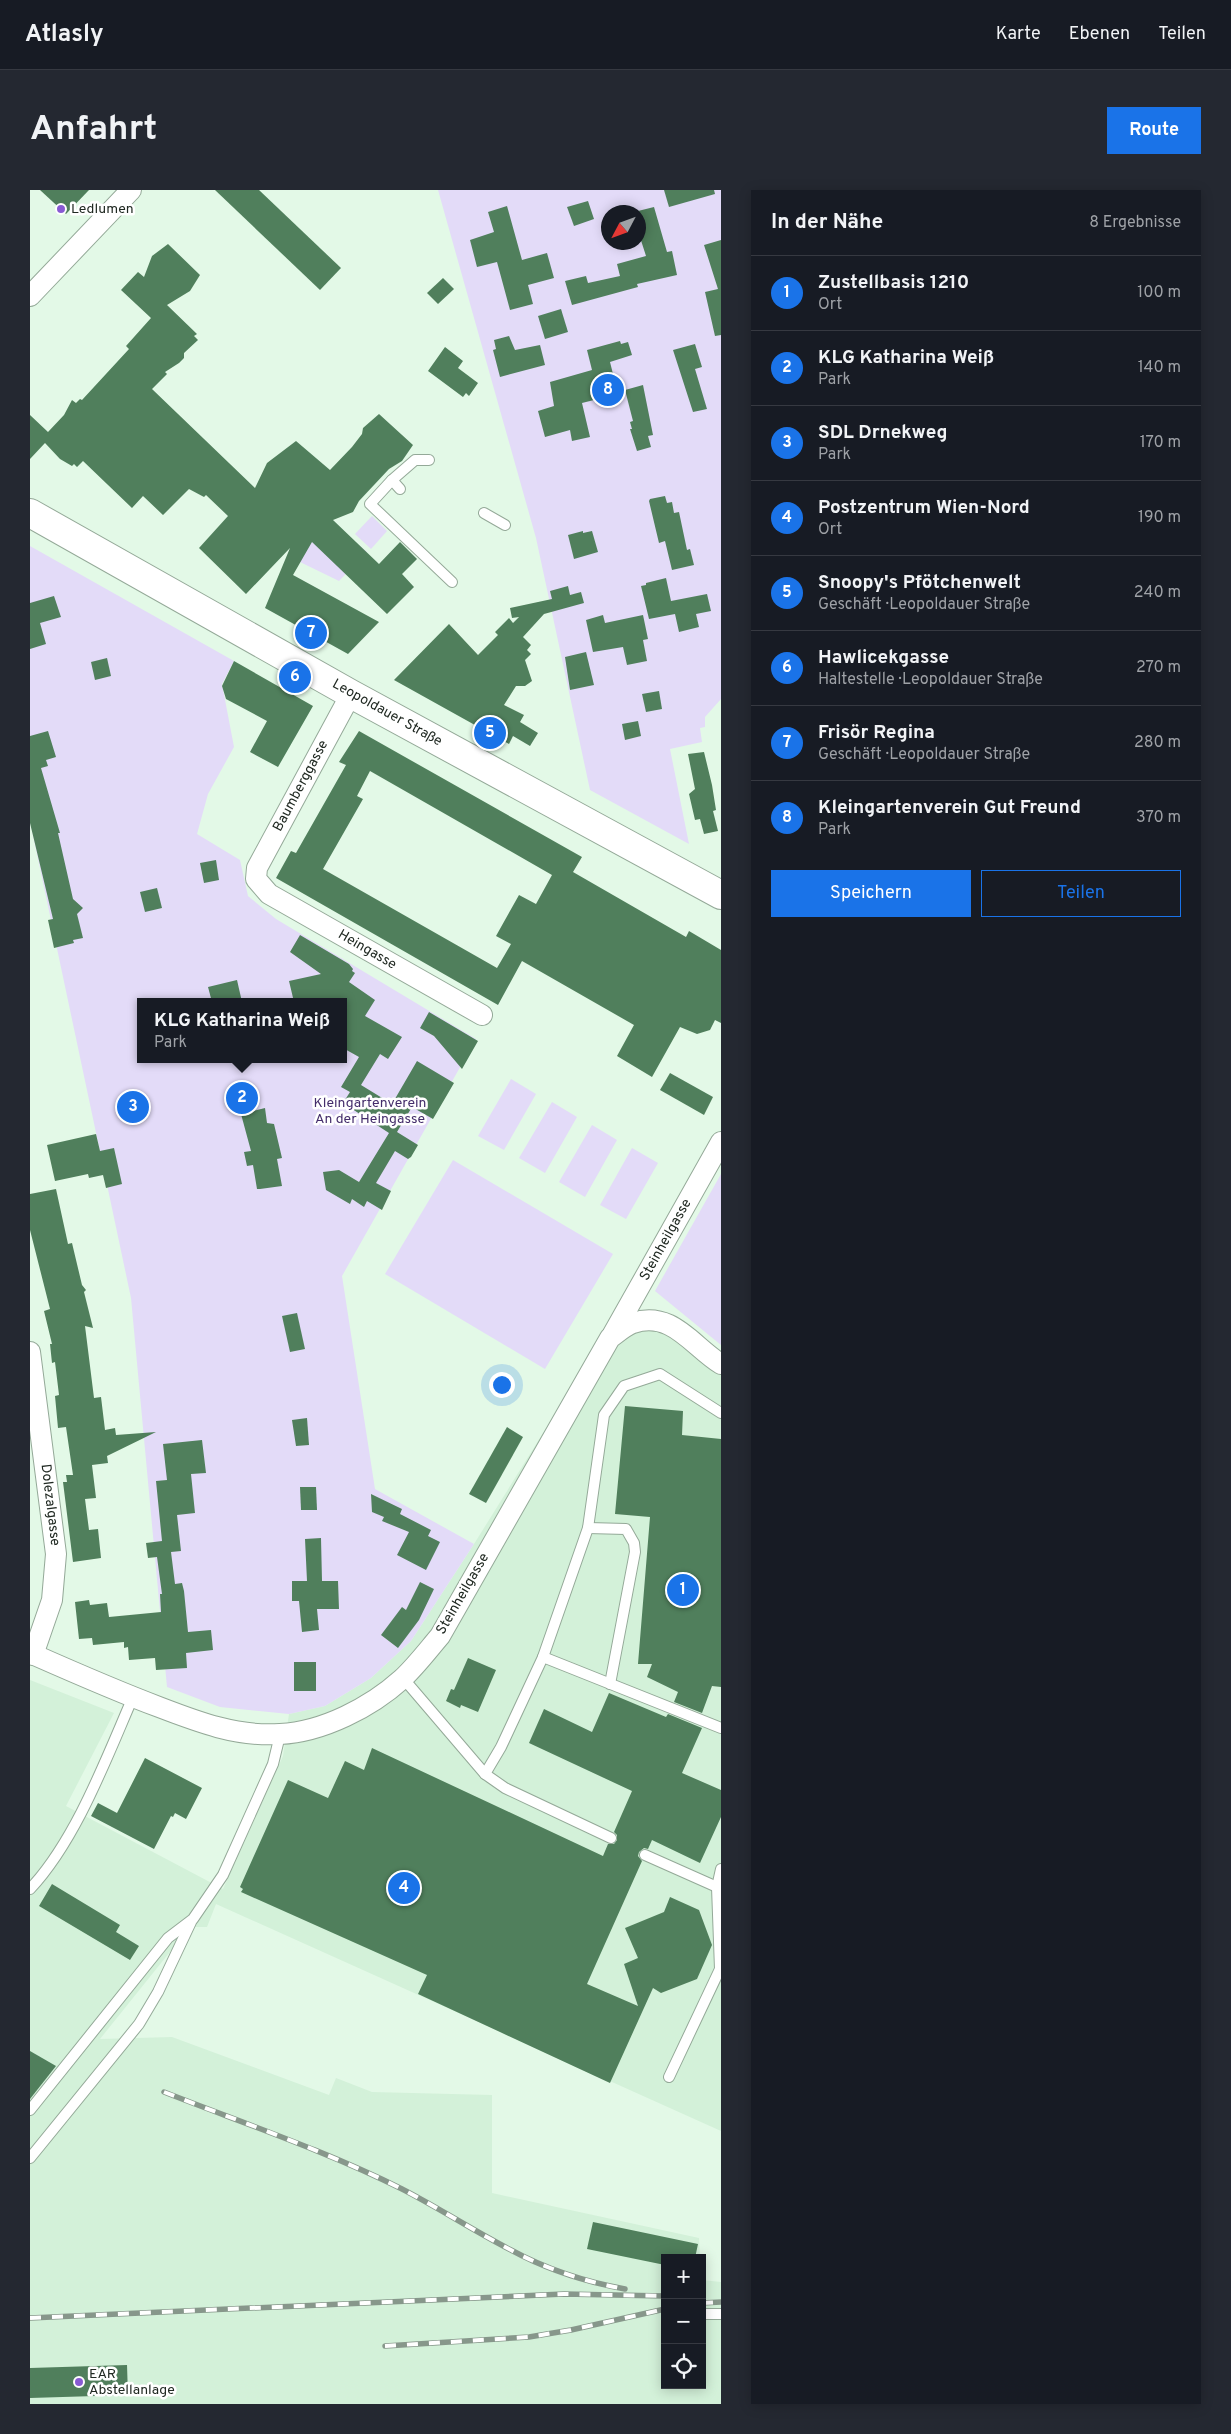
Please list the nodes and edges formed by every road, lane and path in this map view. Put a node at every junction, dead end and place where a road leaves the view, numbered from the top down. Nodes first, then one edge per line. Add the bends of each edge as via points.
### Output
1 (132, 190) edge
2 (30, 296) edge
3 (429, 460) dead end
4 (392, 480) junction
5 (400, 489) dead end
6 (30, 512) edge
7 (484, 513) dead end
8 (505, 525) dead end
9 (452, 582) dead end
10 (351, 694) junction
11 (256, 879) joint
12 (721, 896) edge
13 (482, 1015) dead end
14 (721, 1142) edge
15 (610, 1338) junction
16 (30, 1352) edge
17 (721, 1364) edge
18 (721, 1413) edge
19 (588, 1528) junction
20 (31, 1654) edge
21 (543, 1657) junction
22 (403, 1678) junction
23 (610, 1684) junction
24 (133, 1697) junction
25 (721, 1728) edge
26 (280, 1734) junction
27 (485, 1774) junction
28 (611, 1838) dead end
29 (645, 1855) dead end
30 (721, 1869) edge
31 (717, 1887) junction
32 (30, 1889) edge
33 (193, 1919) junction
34 (669, 2077) dead end
35 (30, 2110) edge
36 (30, 2158) edge
37 (706, 2314) edge
38 (721, 2314) edge

1 - 2 street
3 - 4 lane via 415,460
4 - 5 lane
4 - 9 lane via 370,504
6 - 10 main road, Leopoldauer Straße
7 - 8 lane
10 - 11 street, Baumberggasse via 257,868
10 - 12 main road, Leopoldauer Straße
11 - 13 street, Heingasse via 269,894
14 - 15 street, Steinheilgasse
15 - 17 street, Steinheilgasse via 632,1323 658,1319 680,1331
15 - 22 street, Steinheilgasse via 440,1636
16 - 20 street, Dolezalgasse via 56,1554 52,1600
18 - 19 lane via 660,1374 624,1386 604,1415
19 - 21 lane
19 - 23 lane via 626,1529 634,1543
20 - 24 street, Steinheilgasse
21 - 23 lane
21 - 27 lane
22 - 26 street, Steinheilgasse via 342,1717 309,1729
22 - 27 lane
23 - 25 lane
24 - 26 street, Steinheilgasse via 211,1726 244,1733
24 - 32 lane via 98,1779 50,1868
26 - 33 lane via 273,1764 223,1875
27 - 28 lane via 505,1788
29 - 31 lane
30 - 31 lane
31 - 34 lane via 720,1968
33 - 35 lane via 168,1938
33 - 36 lane via 139,2024
37 - 38 lane

